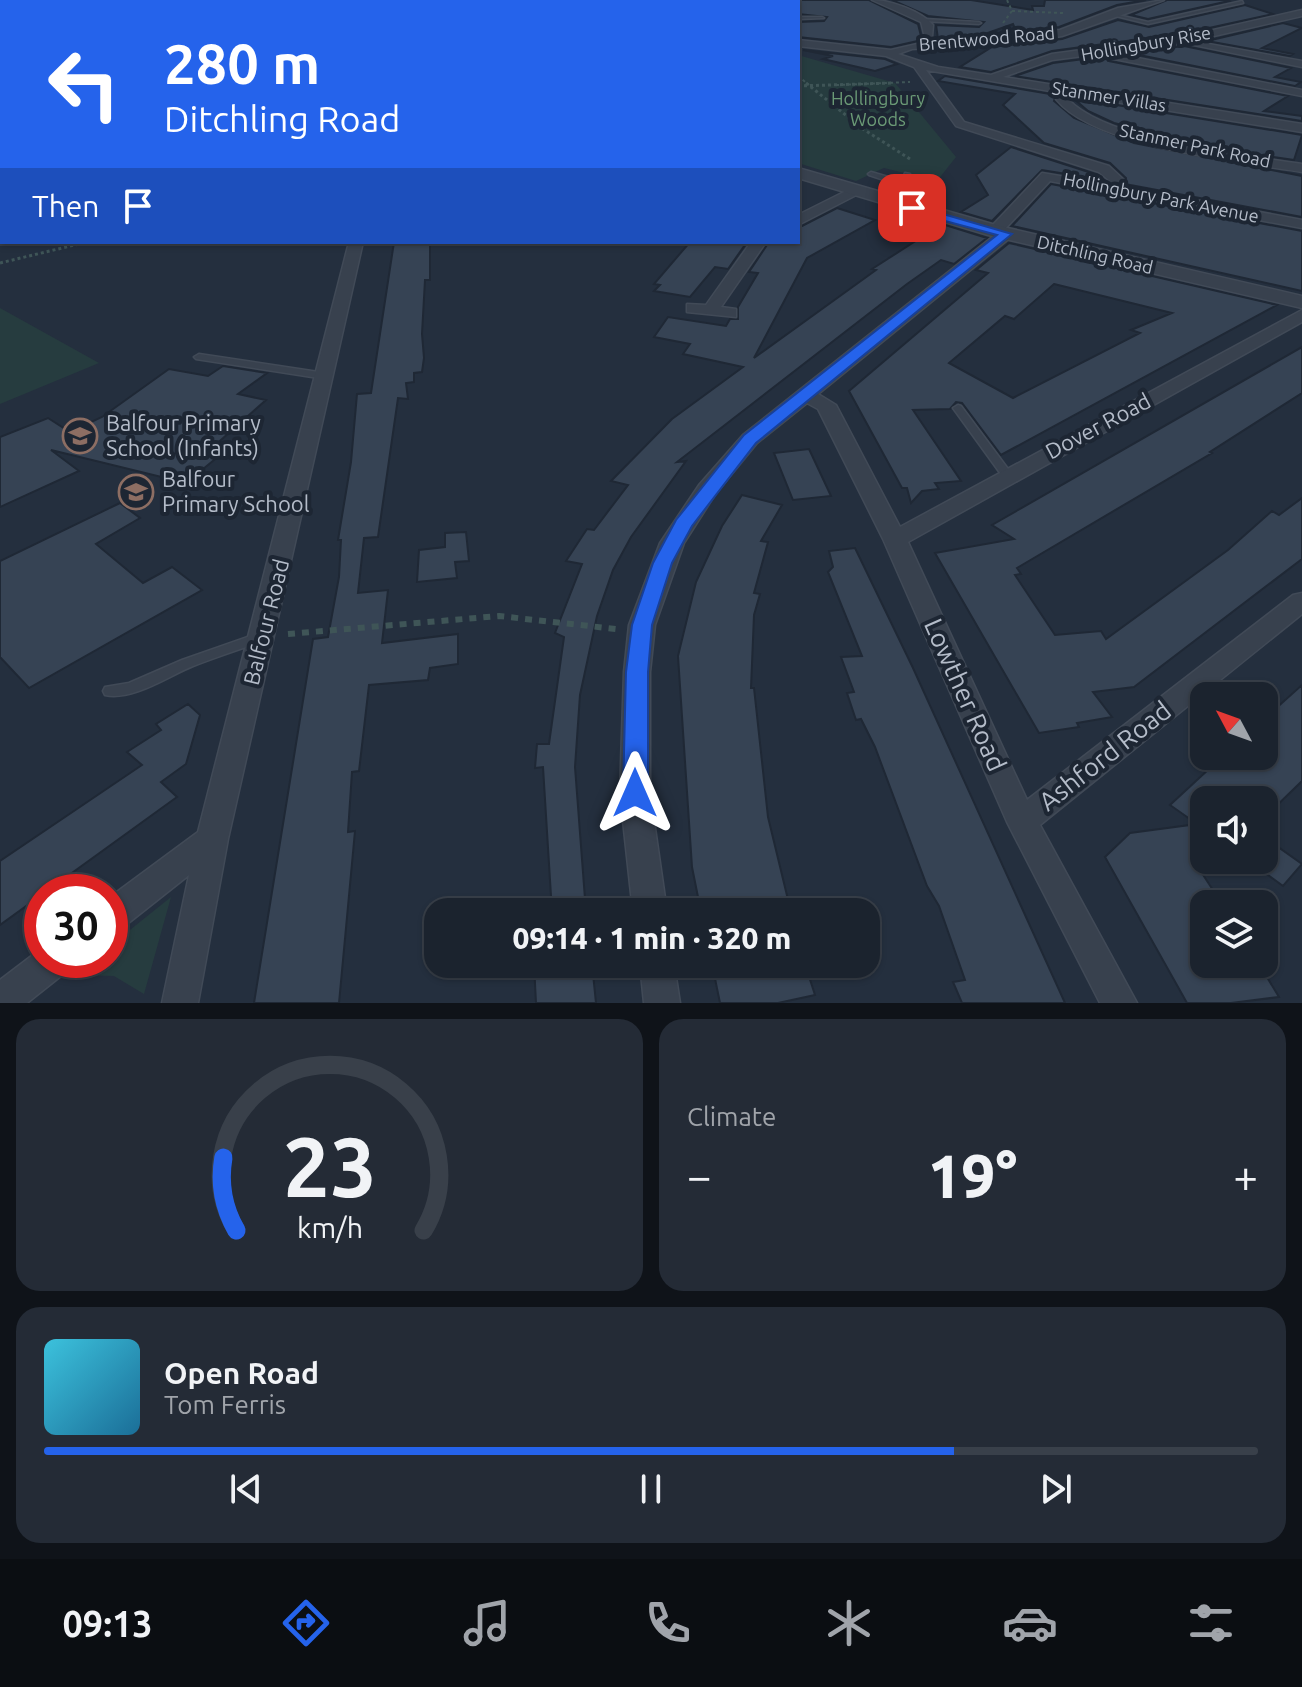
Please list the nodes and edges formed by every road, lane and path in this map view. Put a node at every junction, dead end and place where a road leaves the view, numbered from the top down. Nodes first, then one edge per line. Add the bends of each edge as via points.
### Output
1 (876, 0) edge
2 (1160, 0) edge
3 (1109, 1) edge
4 (1242, 2) dead end
5 (917, 6) dead end
6 (1134, 6) junction
7 (907, 11) junction
8 (1302, 13) edge
9 (1110, 14) junction
10 (800, 18) edge
11 (822, 18) dead end
12 (924, 20) junction
13 (1273, 20) junction
14 (979, 23) dead end
15 (1302, 25) edge
16 (1175, 41) junction
17 (800, 43) edge
18 (935, 45) junction
19 (890, 53) junction
20 (1095, 53) junction
21 (1302, 64) edge
22 (917, 65) junction
23 (800, 78) edge
24 (992, 79) junction
25 (927, 82) junction
26 (800, 86) edge
27 (814, 88) junction
28 (1070, 91) junction
29 (1302, 93) edge
30 (1302, 128) edge
31 (1302, 168) edge
32 (800, 174) edge
33 (871, 174) dead end
34 (907, 174) joint
35 (904, 184) junction
36 (1112, 189) junction
37 (857, 191) junction
38 (885, 200) junction
39 (800, 220) edge
40 (1302, 224) edge
41 (1000, 233) junction
42 (79, 244) edge
43 (356, 244) edge
44 (757, 244) edge
45 (0, 263) edge
46 (1302, 302) edge
47 (693, 308) dead end
48 (712, 308) junction
49 (730, 313) dead end
50 (1302, 315) edge
51 (199, 357) dead end
52 (325, 376) junction
53 (806, 395) junction
54 (958, 408) dead end
55 (1007, 475) junction
56 (895, 539) junction
57 (1302, 601) edge
58 (641, 631) junction
59 (263, 636) junction
60 (110, 691) dead end
61 (1022, 822) junction
62 (212, 839) junction
63 (648, 898) edge
64 (128, 903) edge
65 (31, 978) edge
66 (659, 978) edge
67 (0, 1002) edge
68 (180, 1003) edge
69 (662, 1003) edge
70 (1119, 1003) edge

1 - 7 street
2 - 6 street, Brentwood Road
3 - 6 street
4 - 9 lane via 1148,23
5 - 7 street
6 - 9 street, Brentwood Road
7 - 12 street
8 - 13 street, Hollingbury Rise
9 - 18 street, Brentwood Road via 1045,36
10 - 11 lane
12 - 14 lane
12 - 18 street via 929,25 927,38
13 - 15 street
13 - 16 street, Hollingbury Rise
16 - 20 street, Hollingbury Rise
16 - 21 street
17 - 19 street
18 - 19 street, Brentwood Road
19 - 22 street, Brentwood Road
20 - 24 street, Hollingbury Rise via 1019,65
20 - 29 street
22 - 24 street, Stanmer Villas
22 - 25 street
23 - 27 path
24 - 28 street, Stanmer Villas
25 - 27 path
25 - 36 street via 960,124 1104,169 1117,180
26 - 27 path
27 - 34 path via 863,129 912,160
28 - 30 street, Stanmer Villas
28 - 31 street, Stanmer Park Road via 1062,99 1068,110 1123,133
32 - 37 street, Ditchling Road
33 - 35 lane
34 - 35 lane
35 - 38 lane
36 - 40 street, Hollingbury Park Avenue
36 - 41 street, Hollingbury Park Avenue via 1047,176
37 - 38 street, Ditchling Road
37 - 39 street
38 - 41 street, Ditchling Road
41 - 46 street, Ditchling Road
41 - 53 street
42 - 45 path
43 - 52 street, Balfour Road
44 - 48 street
47 - 48 street
48 - 49 street
50 - 55 street, Dover Road
51 - 52 lane
52 - 59 street, Balfour Road
53 - 56 street, Lowther Road via 826,405
53 - 58 street via 734,455 683,524 663,563
54 - 55 lane
55 - 56 street, Dover Road
56 - 61 street, Lowther Road
57 - 61 street, Ashford Road
58 - 59 path via 499,616
58 - 63 street via 635,793
59 - 60 lane via 131,688
59 - 62 street, Balfour Road
61 - 70 street, Lowther Road
62 - 64 street
62 - 68 street, Balfour Road
65 - 67 street
66 - 69 street

